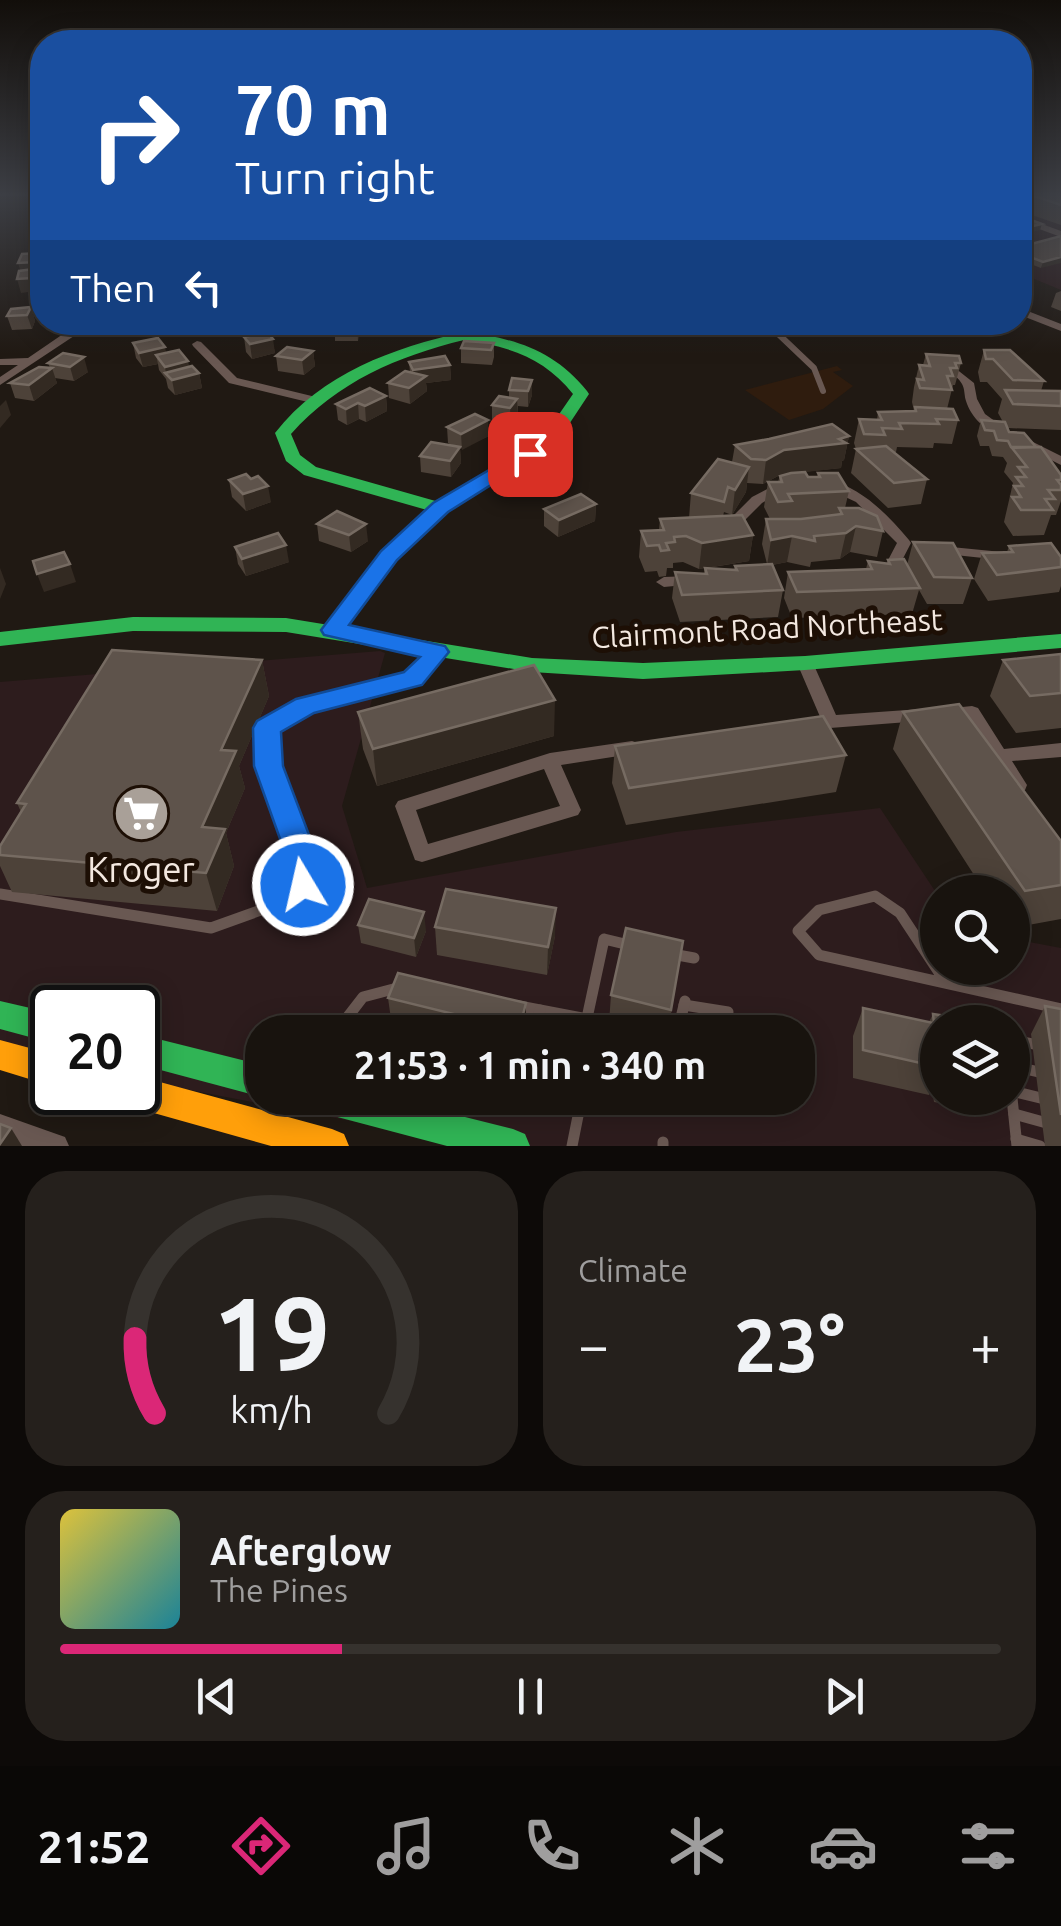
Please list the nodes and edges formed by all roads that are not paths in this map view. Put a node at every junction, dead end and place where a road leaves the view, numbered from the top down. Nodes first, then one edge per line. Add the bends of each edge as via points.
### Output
1 (1032, 316) edge
2 (1061, 328) edge
3 (69, 335) edge
4 (779, 335) edge
5 (197, 344) dead end
6 (30, 361) junction
7 (0, 362) edge
8 (956, 372) edge
9 (0, 382) edge
10 (824, 391) dead end
11 (316, 400) junction
12 (980, 419) junction
13 (964, 420) dead end
14 (1061, 461) edge
15 (440, 508) junction
16 (730, 527) edge
17 (904, 543) junction
18 (1022, 557) edge
19 (868, 574) edge
20 (701, 580) edge
21 (664, 582) dead end
22 (333, 630) junction
23 (0, 639) edge
24 (1061, 641) edge
25 (436, 652) junction
26 (805, 663) junction
27 (662, 744) edge
28 (1061, 750) edge
29 (999, 756) junction
30 (550, 760) junction
31 (1030, 804) edge
32 (0, 894) edge
33 (640, 947) edge
34 (658, 951) edge
35 (694, 958) dead end
36 (946, 983) joint
37 (955, 985) edge
38 (417, 988) edge
39 (504, 1003) edge
40 (1061, 1008) edge
41 (540, 1010) junction
42 (728, 1012) dead end
43 (0, 1014) edge
44 (347, 1015) edge
45 (539, 1015) edge
46 (554, 1015) edge
47 (588, 1015) edge
48 (682, 1015) edge
49 (30, 1022) edge
50 (1030, 1043) edge
51 (1061, 1048) edge
52 (0, 1055) edge
53 (160, 1056) edge
54 (30, 1064) edge
55 (1030, 1070) edge
56 (245, 1077) edge
57 (1061, 1077) edge
58 (1030, 1097) edge
59 (160, 1102) edge
60 (1061, 1103) edge
61 (392, 1115) edge
62 (1014, 1115) edge
63 (1018, 1115) edge
64 (578, 1116) dead end
65 (0, 1126) edge
66 (1061, 1127) edge
67 (243, 1135) edge
68 (1017, 1143) edge
69 (56, 1146) edge
70 (332, 1146) edge
71 (513, 1146) edge
72 (572, 1146) edge
73 (1040, 1146) edge

1 - 2 street
3 - 6 street
4 - 10 lane via 814,368
5 - 11 street via 232,382
6 - 7 street
6 - 9 street
8 - 12 street via 968,383
11 - 15 main road via 283,433 292,457 324,476
11 - 15 main road via 402,352 464,336 514,342 560,363 581,394 548,442
12 - 13 street
12 - 14 street
15 - 22 street via 389,556
16 - 17 street via 757,500 806,480 847,488
17 - 18 street
17 - 19 street via 892,567
20 - 21 street
22 - 23 main road, Clairmont Road Northeast via 169,622
22 - 25 main road, Clairmont Road Northeast
24 - 26 main road, Clairmont Road Northeast
25 - 26 main road, Clairmont Road Northeast via 590,670
25 - 32 lane via 413,678 306,706 267,728 268,766 304,864 303,885 286,901 211,928
26 - 29 street via 820,723 972,712
27 - 30 street
28 - 29 street
29 - 31 street
30 - 30 street via 571,810 422,854 405,806
33 - 47 lane via 604,940
34 - 35 lane
36 - 36 lane via 820,955 798,932 819,910 875,896 900,913
37 - 40 lane
38 - 44 lane via 390,987 363,997
39 - 41 lane
41 - 45 lane
41 - 46 lane
42 - 48 lane via 685,1003
43 - 49 main road
50 - 51 lane
52 - 54 main road
53 - 56 main road
55 - 57 lane
58 - 60 lane
59 - 67 main road
61 - 71 main road
62 - 68 lane
63 - 66 lane
64 - 72 lane
65 - 69 street
67 - 70 main road
68 - 73 lane

